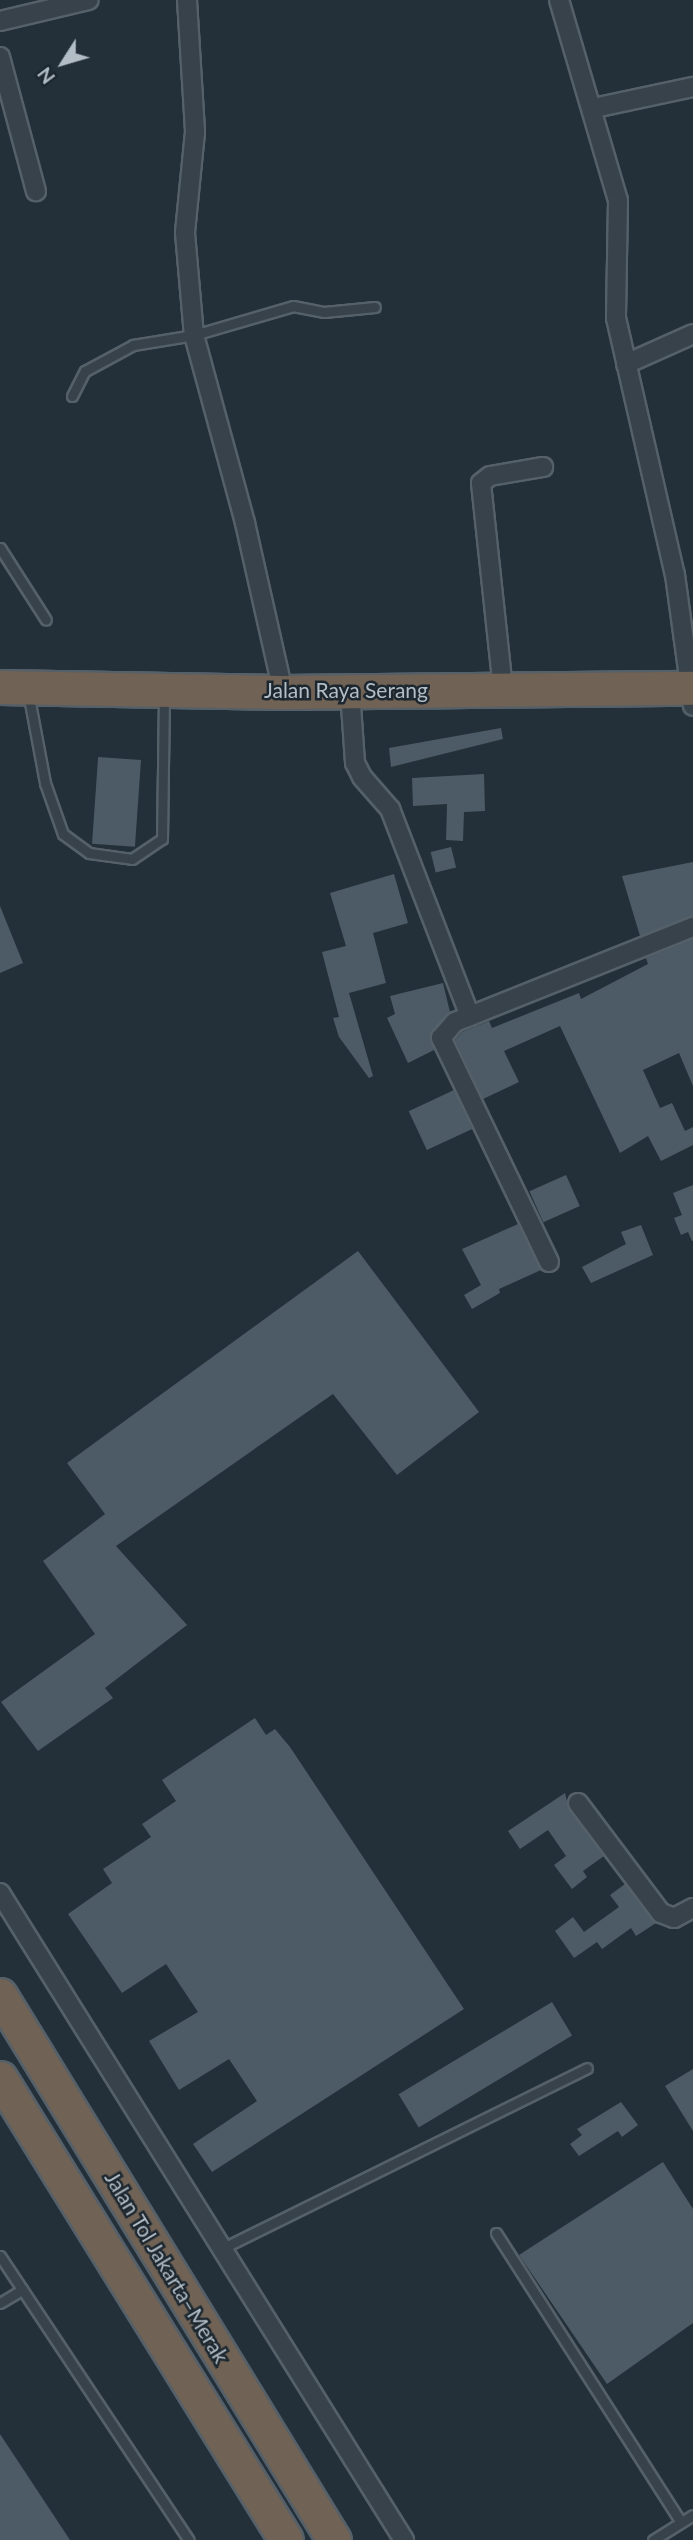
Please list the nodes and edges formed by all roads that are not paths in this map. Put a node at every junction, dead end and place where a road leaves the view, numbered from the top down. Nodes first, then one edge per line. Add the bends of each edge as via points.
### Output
1 (89, 0) edge
2 (187, 0) edge
3 (559, 0) edge
4 (58, 4) edge
5 (0, 21) edge
6 (0, 57) edge
7 (693, 87) edge
8 (594, 108) junction
9 (36, 191) dead end
10 (375, 307) dead end
11 (693, 334) edge
12 (194, 335) junction
13 (626, 364) junction
14 (72, 396) dead end
15 (543, 467) dead end
16 (0, 548) edge
17 (46, 620) dead end
18 (13, 687) edge
19 (164, 687) junction
20 (503, 689) junction
21 (350, 691) junction
22 (283, 692) junction
23 (691, 694) edge
24 (693, 927) edge
25 (470, 1016) junction
26 (549, 1262) dead end
27 (578, 1803) dead end
28 (0, 1894) edge
29 (693, 1908) edge
30 (0, 1995) edge
31 (587, 2068) dead end
32 (0, 2078) edge
33 (496, 2233) dead end
34 (220, 2249) junction
35 (0, 2256) edge
36 (22, 2290) junction
37 (0, 2303) edge
38 (693, 2515) edge
39 (681, 2522) junction
40 (189, 2540) edge
41 (286, 2540) edge
42 (334, 2540) edge
43 (404, 2540) edge
44 (653, 2540) edge

1 - 4 street
2 - 12 street via 195,132 186,233
3 - 8 street
4 - 5 street
6 - 9 street
7 - 8 street
8 - 13 street via 620,215 614,286
10 - 12 lane via 324,312 293,306
11 - 13 street
12 - 14 lane via 133,345 109,354 85,371
12 - 22 street
13 - 23 street via 674,575
15 - 20 street via 491,476 481,483
16 - 17 lane
18 - 19 highway, Jalan Raya Serang
18 - 19 lane via 64,834 89,853 132,859 162,839
19 - 22 highway, Jalan Raya Serang
20 - 21 highway, Jalan Raya Serang
20 - 23 highway, Jalan Raya Serang
21 - 22 highway, Jalan Raya Serang
21 - 25 street via 355,763 362,778 390,809
24 - 25 street
25 - 26 street via 455,1022 441,1038
27 - 29 street via 661,1913 674,1918
28 - 34 street
30 - 42 highway, Jalan Tol Jakarta–Merak
31 - 34 lane
32 - 41 highway, Jalan Tol Jakarta–Merak
33 - 39 lane
34 - 43 street
35 - 36 lane
36 - 37 lane
36 - 40 lane
38 - 39 lane
39 - 44 lane

